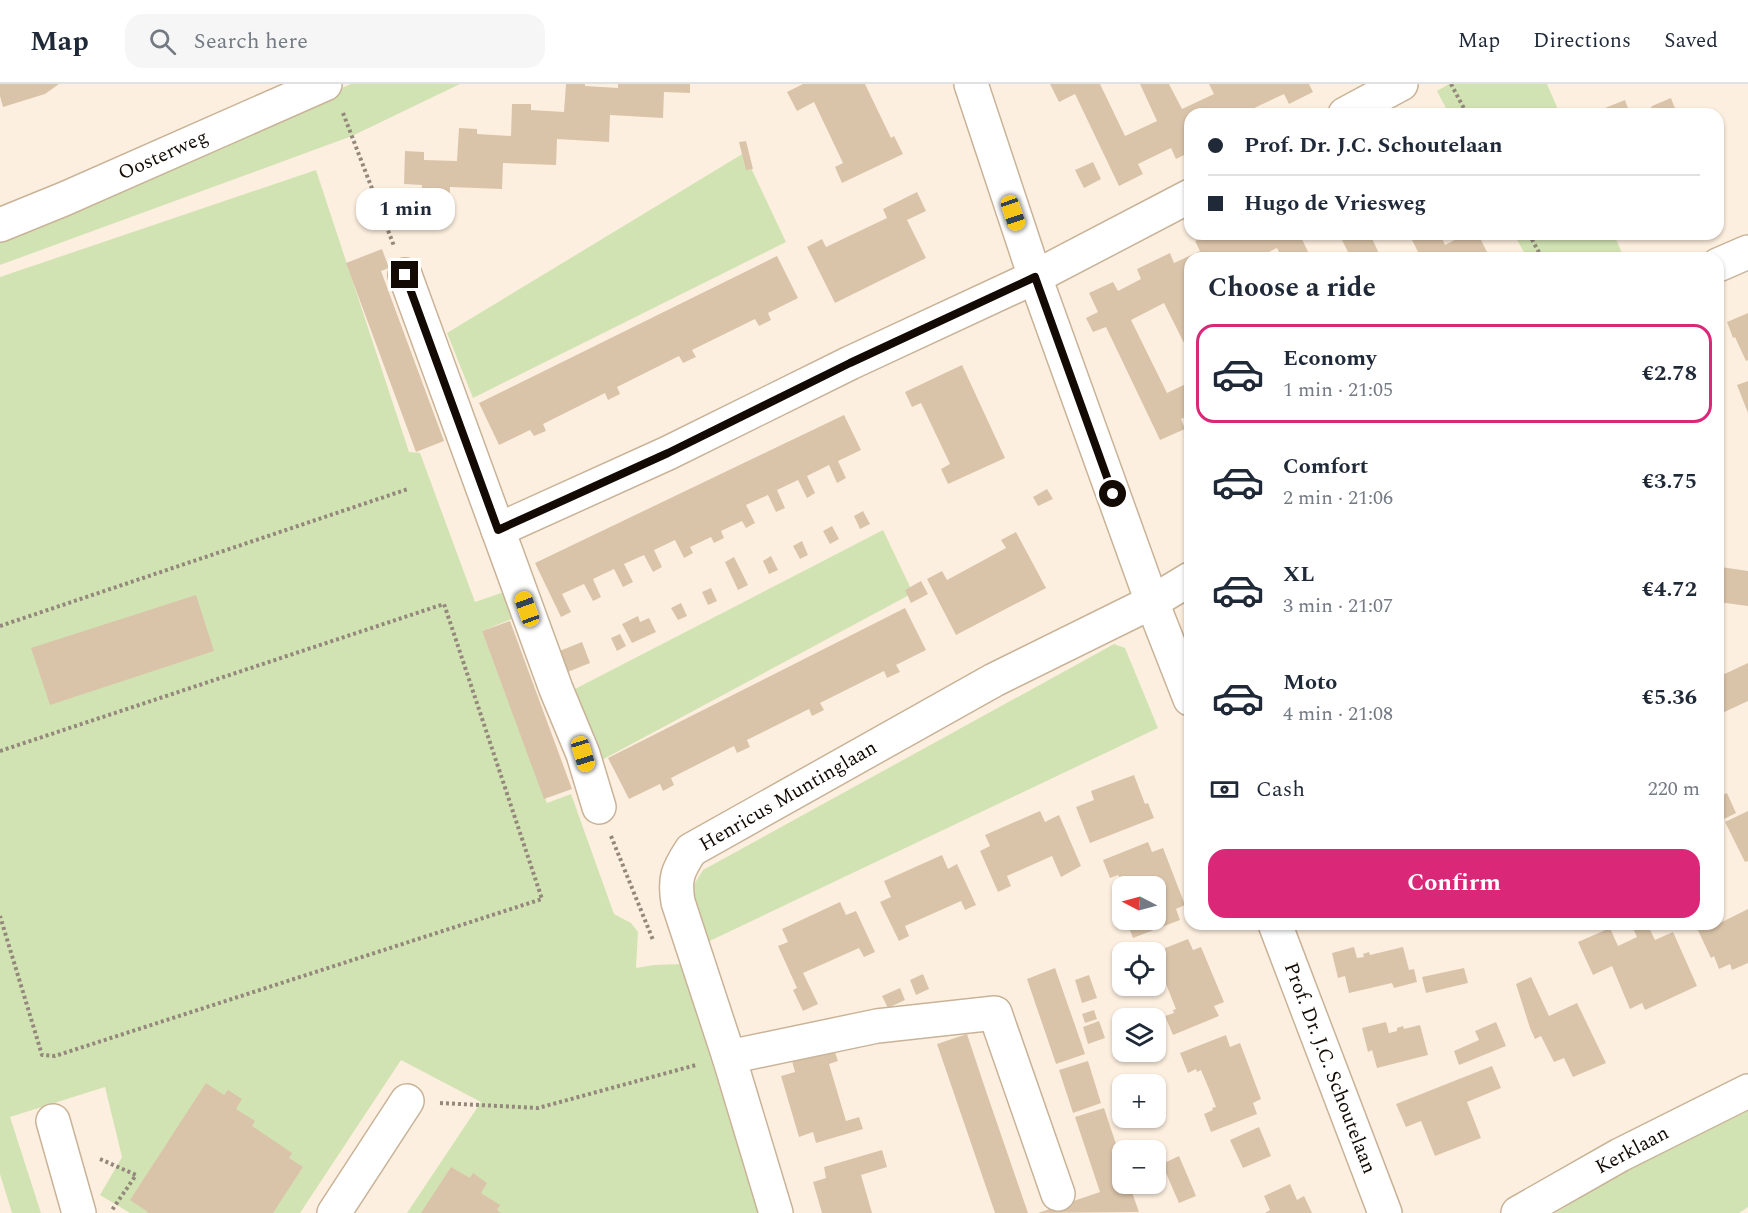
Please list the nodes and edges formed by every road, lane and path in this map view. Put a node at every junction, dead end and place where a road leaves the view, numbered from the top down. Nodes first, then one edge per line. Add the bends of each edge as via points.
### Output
1 (971, 84) edge
2 (1401, 84) edge
3 (1451, 84) edge
4 (333, 96) edge
5 (1356, 108) edge
6 (1464, 108) edge
7 (1184, 199) edge
8 (0, 225) edge
9 (1748, 252) edge
10 (1724, 262) edge
11 (405, 275) joint
12 (1035, 277) junction
13 (408, 489) dead end
14 (498, 530) junction
15 (1184, 583) edge
16 (1152, 602) junction
17 (0, 626) edge
18 (1184, 684) edge
19 (0, 751) edge
20 (599, 807) joint
21 (0, 916) edge
22 (1277, 930) edge
23 (695, 954) junction
24 (729, 1057) junction
25 (1748, 1091) edge
26 (407, 1101) joint
27 (56, 1132) joint
28 (1058, 1194) dead end
29 (79, 1213) edge
30 (111, 1213) edge
31 (334, 1213) edge
32 (776, 1213) edge
33 (1385, 1213) edge
34 (1518, 1213) edge

1 - 12 street
2 - 5 street
3 - 6 path
4 - 8 street, Oosterweg
4 - 11 path
7 - 12 street
9 - 10 street
11 - 14 street
12 - 14 street
12 - 16 street
13 - 17 path
14 - 20 street via 583,754
15 - 16 street, Henricus Muntinglaan
16 - 18 street
16 - 23 street, Henricus Muntinglaan via 994,680 691,850 675,884
19 - 21 path via 444,604 542,899 55,1056 42,1055
20 - 23 path via 660,958
22 - 33 street, Prof. Dr. J.C. Schoutelaan
23 - 24 street, Henricus Muntinglaan
24 - 26 path via 538,1108
24 - 28 street via 878,1026 995,1013
24 - 32 street, Henricus Muntinglaan
25 - 34 street, Kerklaan via 1620,1155
26 - 31 street
27 - 29 street
27 - 30 path via 136,1175

